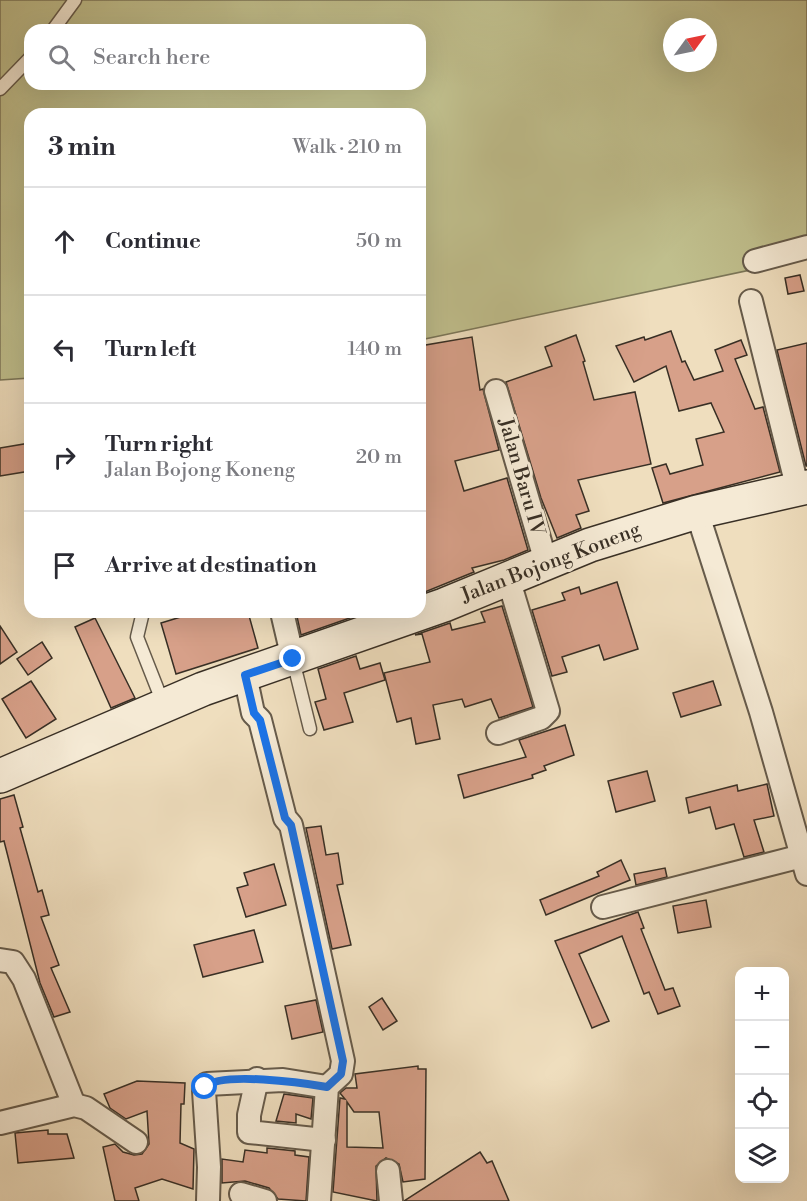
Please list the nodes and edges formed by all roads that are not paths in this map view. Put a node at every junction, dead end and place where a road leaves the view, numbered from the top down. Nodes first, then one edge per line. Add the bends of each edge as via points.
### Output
1 (75, 0) edge
2 (57, 24) edge
3 (24, 64) edge
4 (0, 88) edge
5 (807, 247) edge
6 (754, 261) dead end
7 (751, 301) dead end
8 (496, 392) dead end
9 (802, 488) edge
10 (697, 512) junction
11 (546, 562) junction
12 (508, 578) junction
13 (426, 611) edge
14 (142, 618) edge
15 (283, 618) edge
16 (408, 618) edge
17 (293, 659) junction
18 (245, 675) junction
19 (164, 705) junction
20 (310, 729) dead end
21 (498, 733) dead end
22 (0, 776) edge
23 (805, 865) edge
24 (603, 907) dead end
25 (0, 960) edge
26 (257, 1079) junction
27 (327, 1087) junction
28 (74, 1105) junction
29 (0, 1123) edge
30 (324, 1140) junction
31 (136, 1142) dead end
32 (388, 1171) dead end
33 (241, 1194) dead end
34 (208, 1201) edge
35 (265, 1201) edge
36 (318, 1201) edge
37 (391, 1201) edge

1 - 2 lane
3 - 4 lane
5 - 6 street
7 - 9 street
8 - 11 street, Jalan Baru IV
9 - 10 street, Jalan Bojong Koneng
10 - 11 street, Jalan Bojong Koneng
10 - 23 street
11 - 12 street, Jalan Bojong Koneng
12 - 13 street, Jalan Bojong Koneng
12 - 21 street via 548,711 541,718
14 - 19 lane via 137,637
15 - 17 street
16 - 17 street, Jalan Bojong Koneng
17 - 18 street, Jalan Bojong Koneng
17 - 20 lane
18 - 19 street, Jalan Bojong Koneng
18 - 27 street via 285,818 291,825 343,1061 341,1074
19 - 22 street, Jalan Bojong Koneng
23 - 24 street
25 - 28 street via 13,962 24,979
26 - 27 street
26 - 30 street via 249,1132
26 - 34 street via 214,1082 205,1087
27 - 30 street
28 - 29 street
28 - 31 street via 86,1108
30 - 36 street
32 - 37 street
33 - 35 street

